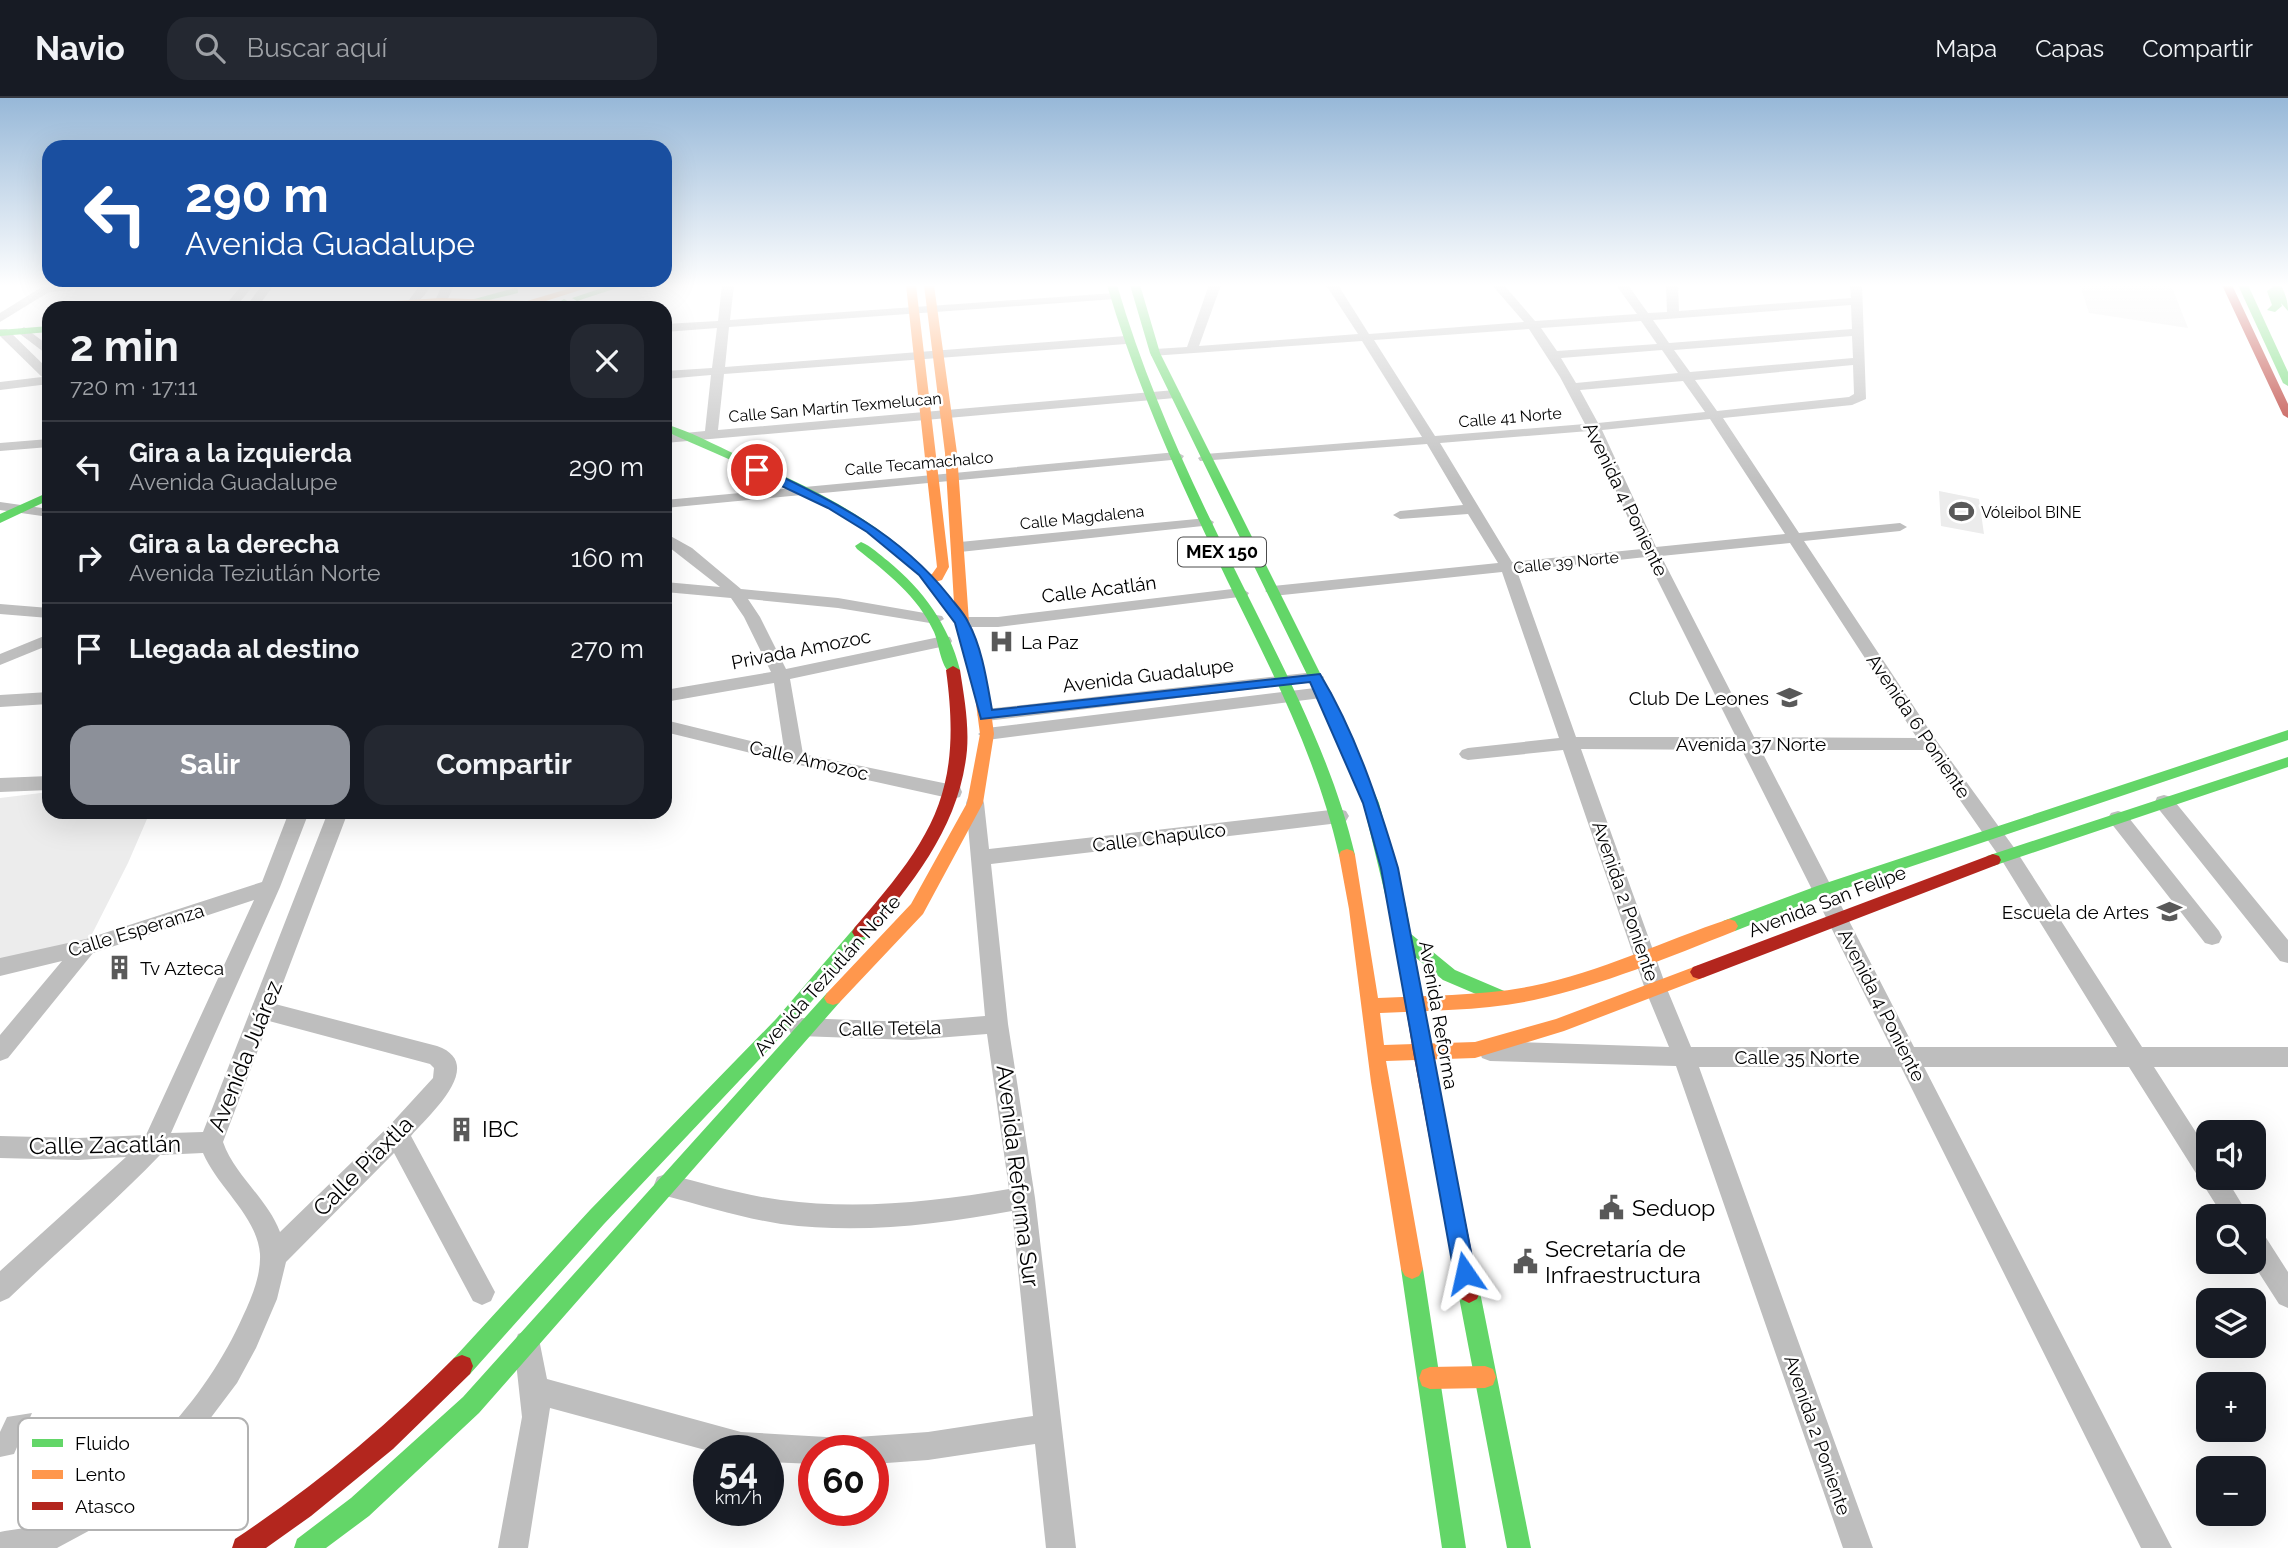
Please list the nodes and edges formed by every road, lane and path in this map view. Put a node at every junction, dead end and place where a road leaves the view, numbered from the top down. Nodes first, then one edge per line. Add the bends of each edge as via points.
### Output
1 (23, 353) edge
2 (719, 353) edge
3 (957, 353) edge
4 (1131, 353) edge
5 (1156, 353) joint
6 (1160, 353) edge
7 (1377, 353) edge
8 (1587, 353) edge
9 (1671, 353) edge
10 (1858, 353) edge
11 (2259, 353) edge
12 (2274, 353) edge
13 (939, 354) junction
14 (920, 355) junction
15 (1554, 355) joint
16 (1858, 362) junction
17 (42, 372) edge
18 (716, 372) junction
19 (672, 375) edge
20 (1687, 377) junction
21 (42, 380) edge
22 (2288, 383) edge
23 (4, 387) edge
24 (1570, 387) junction
25 (1173, 390) junction
26 (1147, 392) junction
27 (946, 410) junction
28 (927, 412) junction
29 (1714, 415) junction
30 (2288, 415) edge
31 (1593, 427) junction
32 (711, 430) junction
33 (672, 433) edge
34 (672, 435) edge
35 (688, 437) junction
36 (672, 440) edge
37 (1433, 441) junction
38 (42, 444) edge
39 (0, 447) edge
40 (689, 456) dead end
41 (1177, 456) junction
42 (1205, 457) junction
43 (736, 478) dead end
44 (953, 478) junction
45 (932, 480) junction
46 (42, 489) edge
47 (802, 491) junction
48 (771, 494) junction
49 (42, 499) edge
50 (672, 503) edge
51 (20, 509) junction
52 (799, 509) dead end
53 (1473, 509) junction
54 (1, 510) edge
55 (42, 512) edge
56 (1400, 515) dead end
57 (1208, 522) junction
58 (1900, 527) dead end
59 (1793, 537) junction
60 (850, 538) dead end
61 (672, 541) edge
62 (960, 547) junction
63 (1651, 552) junction
64 (1508, 568) junction
65 (928, 580) junction
66 (672, 588) edge
67 (1273, 591) junction
68 (735, 592) junction
69 (1241, 593) junction
70 (0, 609) edge
71 (42, 612) edge
72 (936, 619) junction
73 (962, 622) junction
74 (944, 641) junction
75 (42, 642) edge
76 (0, 660) edge
77 (780, 676) junction
78 (1282, 680) junction
79 (1319, 685) junction
80 (672, 695) edge
81 (1290, 697) junction
82 (42, 698) edge
83 (0, 701) edge
84 (986, 715) junction
85 (672, 728) edge
86 (987, 734) junction
87 (2288, 735) edge
88 (1572, 743) junction
89 (1930, 744) junction
90 (1750, 745) junction
91 (2244, 750) junction
92 (1468, 754) dead end
93 (795, 758) junction
94 (2288, 762) edge
95 (2270, 768) junction
96 (42, 783) edge
97 (0, 785) edge
98 (953, 792) junction
99 (2164, 802) junction
100 (975, 803) junction
101 (1339, 816) junction
102 (2118, 818) junction
103 (296, 819) edge
104 (335, 819) edge
105 (1994, 834) junction
106 (2008, 854) junction
107 (979, 858) junction
108 (270, 887) junction
109 (1823, 890) junction
110 (1838, 919) junction
111 (2212, 937) dead end
112 (1404, 938) junction
113 (86, 947) junction
114 (2288, 955) edge
115 (1647, 958) junction
116 (0, 967) edge
117 (1656, 989) junction
118 (1503, 998) junction
119 (1413, 1003) junction
120 (1370, 1006) junction
121 (263, 1010) junction
122 (782, 1024) junction
123 (998, 1024) junction
124 (805, 1028) junction
125 (1475, 1050) junction
126 (0, 1051) edge
127 (1422, 1052) junction
128 (1377, 1053) junction
129 (1909, 1056) junction
130 (2133, 1056) junction
131 (1684, 1057) junction
132 (2288, 1057) edge
133 (397, 1134) junction
134 (211, 1142) junction
135 (153, 1146) junction
136 (0, 1147) edge
137 (2196, 1153) edge
138 (666, 1185) junction
139 (1023, 1198) junction
140 (273, 1257) junction
141 (2266, 1261) edge
142 (0, 1289) edge
143 (482, 1292) dead end
144 (2288, 1295) edge
145 (507, 1316) junction
146 (527, 1339) junction
147 (1485, 1377) junction
148 (1430, 1378) junction
149 (535, 1390) junction
150 (193, 1418) edge
151 (1048, 1428) junction
152 (889, 1448) edge
153 (798, 1449) edge
154 (64, 1530) edge
155 (46, 1542) edge
156 (0, 1547) edge
157 (244, 1548) edge
158 (306, 1548) edge
159 (513, 1548) edge
160 (1061, 1548) edge
161 (1454, 1548) edge
162 (1520, 1548) edge
163 (1858, 1548) edge
164 (2157, 1548) edge

1 - 17 street
2 - 18 street
3 - 13 street
4 - 26 main road, MEX 150
5 - 6 street
5 - 25 main road, Avenida Reforma / MEX 150
7 - 37 street, Avenida 2 Poniente
8 - 15 street
9 - 20 street, Avenida 6 Poniente
10 - 16 street
11 - 30 main road
12 - 22 main road
13 - 14 street
13 - 27 main road
14 - 18 street
14 - 28 main road
15 - 24 street, Avenida 4 Poniente
16 - 20 street
16 - 29 street, Calle 41 Norte via 1858,400
18 - 19 street
18 - 32 street
20 - 24 street
20 - 29 street, Avenida 6 Poniente
21 - 23 street
24 - 31 street, Avenida 4 Poniente
25 - 26 street, Calle San Martín Texmelucan
25 - 42 main road, Avenida Reforma / MEX 150
26 - 27 street, Calle San Martín Texmelucan
26 - 41 main road, MEX 150
27 - 28 street, Calle San Martín Texmelucan
27 - 44 main road
28 - 32 street, Calle San Martín Texmelucan
28 - 45 main road
29 - 31 street, Calle 41 Norte
29 - 59 street, Avenida 6 Poniente
31 - 37 street, Calle 41 Norte
31 - 63 street, Avenida 4 Poniente
32 - 33 street, Calle San Martín Texmelucan
32 - 35 street, Calle San Martín Texmelucan
34 - 35 main road, Avenida Teziutlán Norte
35 - 47 main road, Avenida Teziutlán Norte
36 - 40 main road
37 - 42 street, Calle 41 Norte
37 - 53 street, Avenida 2 Poniente
38 - 39 street
41 - 44 street, Calle Tecamachalco
41 - 57 main road, MEX 150
42 - 67 main road, Avenida Reforma / MEX 150
43 - 48 main road
44 - 45 street, Calle Tecamachalco
44 - 62 main road
45 - 47 street, Calle Tecamachalco
45 - 65 main road via 943,566 937,577
46 - 54 main road
47 - 48 street, Calle Tecamachalco
47 - 65 main road, Avenida Teziutlán Norte via 871,529
48 - 50 street, Calle Tecamachalco
48 - 52 main road
49 - 51 main road
51 - 54 main road
51 - 55 street
53 - 56 street
53 - 64 street, Avenida 2 Poniente
57 - 62 street, Calle Magdalena
57 - 69 main road, MEX 150
58 - 59 street, Calle 39 Norte
59 - 63 street, Calle 39 Norte
59 - 89 street, Avenida 6 Poniente
60 - 72 main road, Avenida Teziutlán Norte via 882,562
61 - 68 street
62 - 73 main road
63 - 64 street, Calle 39 Norte
63 - 90 street, Avenida 4 Poniente
64 - 67 street, Calle 39 Norte
64 - 88 street, Avenida 2 Poniente
65 - 73 main road, Avenida Teziutlán Norte
66 - 68 street
67 - 79 main road, Avenida Reforma / MEX 150
68 - 72 street
68 - 77 street
69 - 73 street, Calle Acatlán via 998,622
69 - 78 main road, MEX 150
70 - 71 street
72 - 74 main road, Avenida Teziutlán Norte
73 - 84 main road, Avenida Teziutlán Norte
74 - 77 street, Privada Amozoc
74 - 98 main road, Avenida Teziutlán Norte via 961,742
75 - 76 street
77 - 80 street, Privada Amozoc
77 - 93 street
78 - 79 street, Avenida Guadalupe
78 - 81 main road, MEX 150
78 - 84 street, Avenida Guadalupe
79 - 81 street, Avenida Guadalupe
79 - 112 main road, Avenida Reforma / MEX 150 via 1371,803
81 - 86 street, Avenida Guadalupe
81 - 101 main road, MEX 150
82 - 83 street
84 - 86 main road, Avenida Teziutlán Norte
85 - 93 street, Calle Amozoc
86 - 100 main road, Avenida Teziutlán Norte
87 - 91 main road, Avenida San Felipe
88 - 90 street, Avenida 37 Norte
88 - 92 street, Avenida 37 Norte
88 - 115 street, Avenida 2 Poniente
89 - 90 street, Avenida 37 Norte
89 - 105 street, Avenida 6 Poniente
90 - 109 street, Avenida 4 Poniente
91 - 95 main road
91 - 105 main road, Avenida San Felipe
93 - 98 street, Calle Amozoc
94 - 95 main road, Avenida San Felipe
95 - 99 main road, Avenida San Felipe
96 - 97 street
98 - 122 main road, Avenida Teziutlán Norte via 932,845
99 - 102 main road, Avenida San Felipe
99 - 114 street
100 - 107 street, Avenida Reforma Sur
100 - 124 main road, Avenida Teziutlán Norte via 917,909
101 - 107 street, Calle Chapulco
101 - 120 main road, MEX 150
102 - 106 main road, Avenida San Felipe
102 - 111 street
103 - 108 street
104 - 121 street, Avenida Juárez
105 - 106 street, Avenida 6 Poniente
105 - 109 main road, Avenida San Felipe
106 - 110 main road, Avenida San Felipe
106 - 130 street, Avenida 6 Poniente
107 - 123 street, Avenida Reforma Sur
108 - 113 street, Calle Esperanza
108 - 135 street
109 - 110 street, Avenida 4 Poniente
109 - 115 main road, Avenida San Felipe
110 - 117 main road, Avenida San Felipe
110 - 129 street, Avenida 4 Poniente
112 - 118 main road via 1449,975
112 - 119 main road, Avenida Reforma / MEX 150
113 - 116 street, Calle Esperanza
113 - 126 street
115 - 117 street, Avenida 2 Poniente
115 - 118 main road, Avenida San Felipe via 1558,987
117 - 125 main road, Avenida San Felipe via 1558,1026
117 - 131 street, Avenida 2 Poniente
118 - 119 main road, Avenida San Felipe
119 - 120 main road, Avenida San Felipe
119 - 127 main road, Avenida Reforma / MEX 150
120 - 128 main road, MEX 150
121 - 133 street, Calle Piaxtla via 437,1056 445,1062 444,1082
121 - 134 street, Avenida Juárez
122 - 124 street, Calle Tetela
122 - 145 main road, Avenida Teziutlán Norte
123 - 124 street, Calle Tetela via 911,1031
123 - 139 street, Avenida Reforma Sur
124 - 138 main road, Avenida Teziutlán Norte
125 - 127 main road, Avenida San Felipe
125 - 131 street, Calle 35 Norte
127 - 128 main road, Avenida San Felipe
127 - 147 main road, Avenida Reforma / MEX 150
128 - 148 main road, MEX 150
129 - 130 street, Calle 35 Norte
129 - 131 street, Calle 35 Norte
129 - 164 street, Avenida 4 Poniente
130 - 132 street, Calle 35 Norte
130 - 137 street, Avenida 6 Poniente
131 - 163 street, Avenida 2 Poniente
133 - 140 street, Calle Piaxtla
133 - 143 street
134 - 135 street, Calle Zacatlán
134 - 140 street, Avenida Juárez via 219,1163 264,1223
135 - 136 street, Calle Zacatlán
135 - 142 street via 107,1194
138 - 139 street via 781,1212 855,1218 939,1212
138 - 146 main road, Avenida Teziutlán Norte
139 - 151 street, Avenida Reforma Sur
140 - 150 street, Avenida Juárez via 253,1329 223,1383
141 - 144 street
145 - 146 street
145 - 157 main road, Avenida Teziutlán Norte via 401,1427 321,1496
146 - 149 street
146 - 158 main road, Avenida Teziutlán Norte via 471,1405 421,1454
147 - 148 main road
147 - 162 main road, Avenida Reforma / MEX 150
148 - 161 main road, MEX 150
149 - 153 street via 741,1446
149 - 159 street via 536,1417
151 - 152 street
151 - 160 street, Avenida Reforma Sur
154 - 155 street, Avenida Juárez
155 - 156 street, Avenida Juárez

